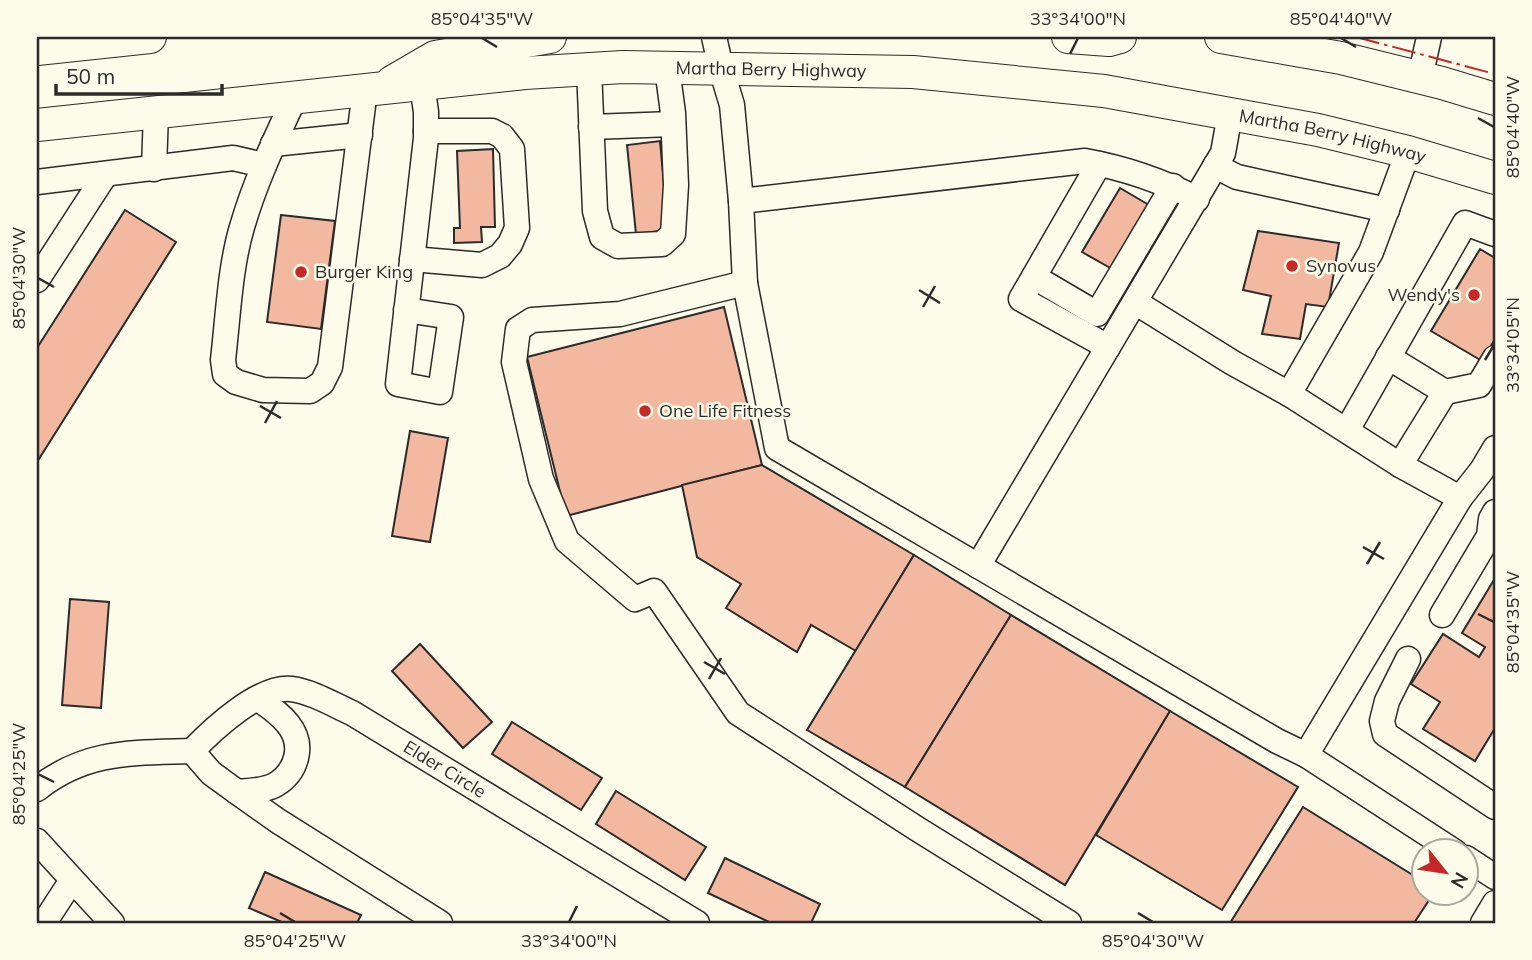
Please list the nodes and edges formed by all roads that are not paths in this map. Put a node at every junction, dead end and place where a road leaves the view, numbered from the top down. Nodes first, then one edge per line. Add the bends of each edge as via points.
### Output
1 (150, 37) edge
2 (550, 37) edge
3 (713, 37) edge
4 (1068, 37) edge
5 (1121, 37) edge
6 (1221, 37) edge
7 (1429, 37) edge
8 (1313, 45) edge
9 (37, 49) edge
10 (667, 68) junction
11 (720, 68) junction
12 (589, 69) junction
13 (1420, 78) junction
14 (422, 84) junction
15 (374, 89) junction
16 (295, 97) junction
17 (1495, 99) edge
18 (156, 112) junction
19 (1230, 114) junction
20 (673, 124) junction
21 (37, 125) edge
22 (591, 127) junction
23 (426, 131) junction
24 (360, 135) junction
25 (1408, 152) junction
26 (269, 155) junction
27 (1099, 163) junction
28 (1215, 166) junction
29 (154, 169) junction
30 (105, 175) junction
31 (1495, 178) edge
32 (37, 182) edge
33 (1173, 186) junction
34 (1197, 198) junction
35 (741, 201) junction
36 (1387, 210) junction
37 (1495, 234) edge
38 (412, 259) junction
39 (1034, 277) junction
40 (37, 280) edge
41 (745, 284) junction
42 (1135, 302) junction
43 (406, 310) dead end
44 (1097, 314) junction
45 (1114, 337) junction
46 (1388, 357) junction
47 (1495, 358) edge
48 (1445, 392) junction
49 (1289, 394) junction
50 (1348, 430) junction
51 (1495, 448) edge
52 (1400, 465) junction
53 (1489, 474) edge
54 (1460, 498) junction
55 (1495, 512) edge
56 (1492, 538) edge
57 (978, 566) junction
58 (1442, 615) dead end
59 (1408, 659) dead end
60 (258, 699) junction
61 (192, 751) junction
62 (1306, 755) junction
63 (37, 789) edge
64 (237, 792) junction
65 (1495, 807) edge
66 (1433, 838) edge
67 (37, 841) edge
68 (1480, 868) edge
69 (1495, 877) edge
70 (72, 880) junction
71 (1495, 903) edge
72 (44, 923) edge
73 (112, 923) edge
74 (440, 923) edge
75 (697, 923) edge
76 (1069, 923) edge
77 (1483, 923) edge

1 - 9 main road
2 - 15 main road via 435,57
3 - 11 street
4 - 5 main road
6 - 8 main road
7 - 13 street
8 - 13 main road via 1341,58
10 - 11 main road, Martha Berry Highway
10 - 12 main road, Martha Berry Highway
10 - 20 street
11 - 19 main road, Martha Berry Highway via 913,72 1104,92
11 - 35 street via 732,104
12 - 14 main road, Martha Berry Highway
12 - 22 street
13 - 17 main road
14 - 15 main road, Martha Berry Highway
14 - 23 street
15 - 16 main road, Martha Berry Highway
15 - 24 street
16 - 18 main road, Martha Berry Highway
16 - 26 street
18 - 21 main road, Martha Berry Highway
18 - 29 street
19 - 25 main road, Martha Berry Highway
19 - 28 street via 1223,153
20 - 22 street
20 - 22 street via 673,234 662,244 618,246 602,237 595,211
23 - 38 street
23 - 38 street via 492,131 502,136 512,149 517,228 500,256 482,265
24 - 26 street
24 - 26 street via 330,367 323,383 310,391 263,390 225,374 223,360 241,230
25 - 31 main road, Martha Berry Highway
25 - 36 street
26 - 29 street
27 - 33 street
27 - 35 street
27 - 39 street
28 - 34 street
28 - 36 street via 1237,177
29 - 30 street
30 - 32 street
30 - 40 street
33 - 34 street
33 - 44 street
34 - 42 street
35 - 41 street
36 - 49 street via 1371,252
37 - 46 street via 1465,223
38 - 43 street
39 - 44 street
39 - 45 street via 1021,299
41 - 57 street via 778,448
41 - 76 street via 620,314 531,320 518,329 514,362 541,479 568,541 635,599 654,591 738,713
42 - 45 street
42 - 49 street
44 - 45 street
45 - 57 street
46 - 48 street
46 - 50 street
47 - 48 street via 1479,385
48 - 52 street
49 - 50 street
50 - 52 street
51 - 53 street
52 - 54 street
53 - 54 street
54 - 62 street
55 - 56 street
56 - 58 street
57 - 62 street
59 - 65 street via 1387,701 1382,721 1385,734
60 - 61 street, Elder Circle via 226,718
60 - 64 street via 289,724 298,749 295,764 273,786
60 - 75 street, Elder Circle via 288,689 352,713
61 - 63 street via 124,753 86,761
61 - 64 street
62 - 66 street
64 - 74 street
67 - 70 street
68 - 69 street
70 - 72 street
70 - 73 street
71 - 77 street

